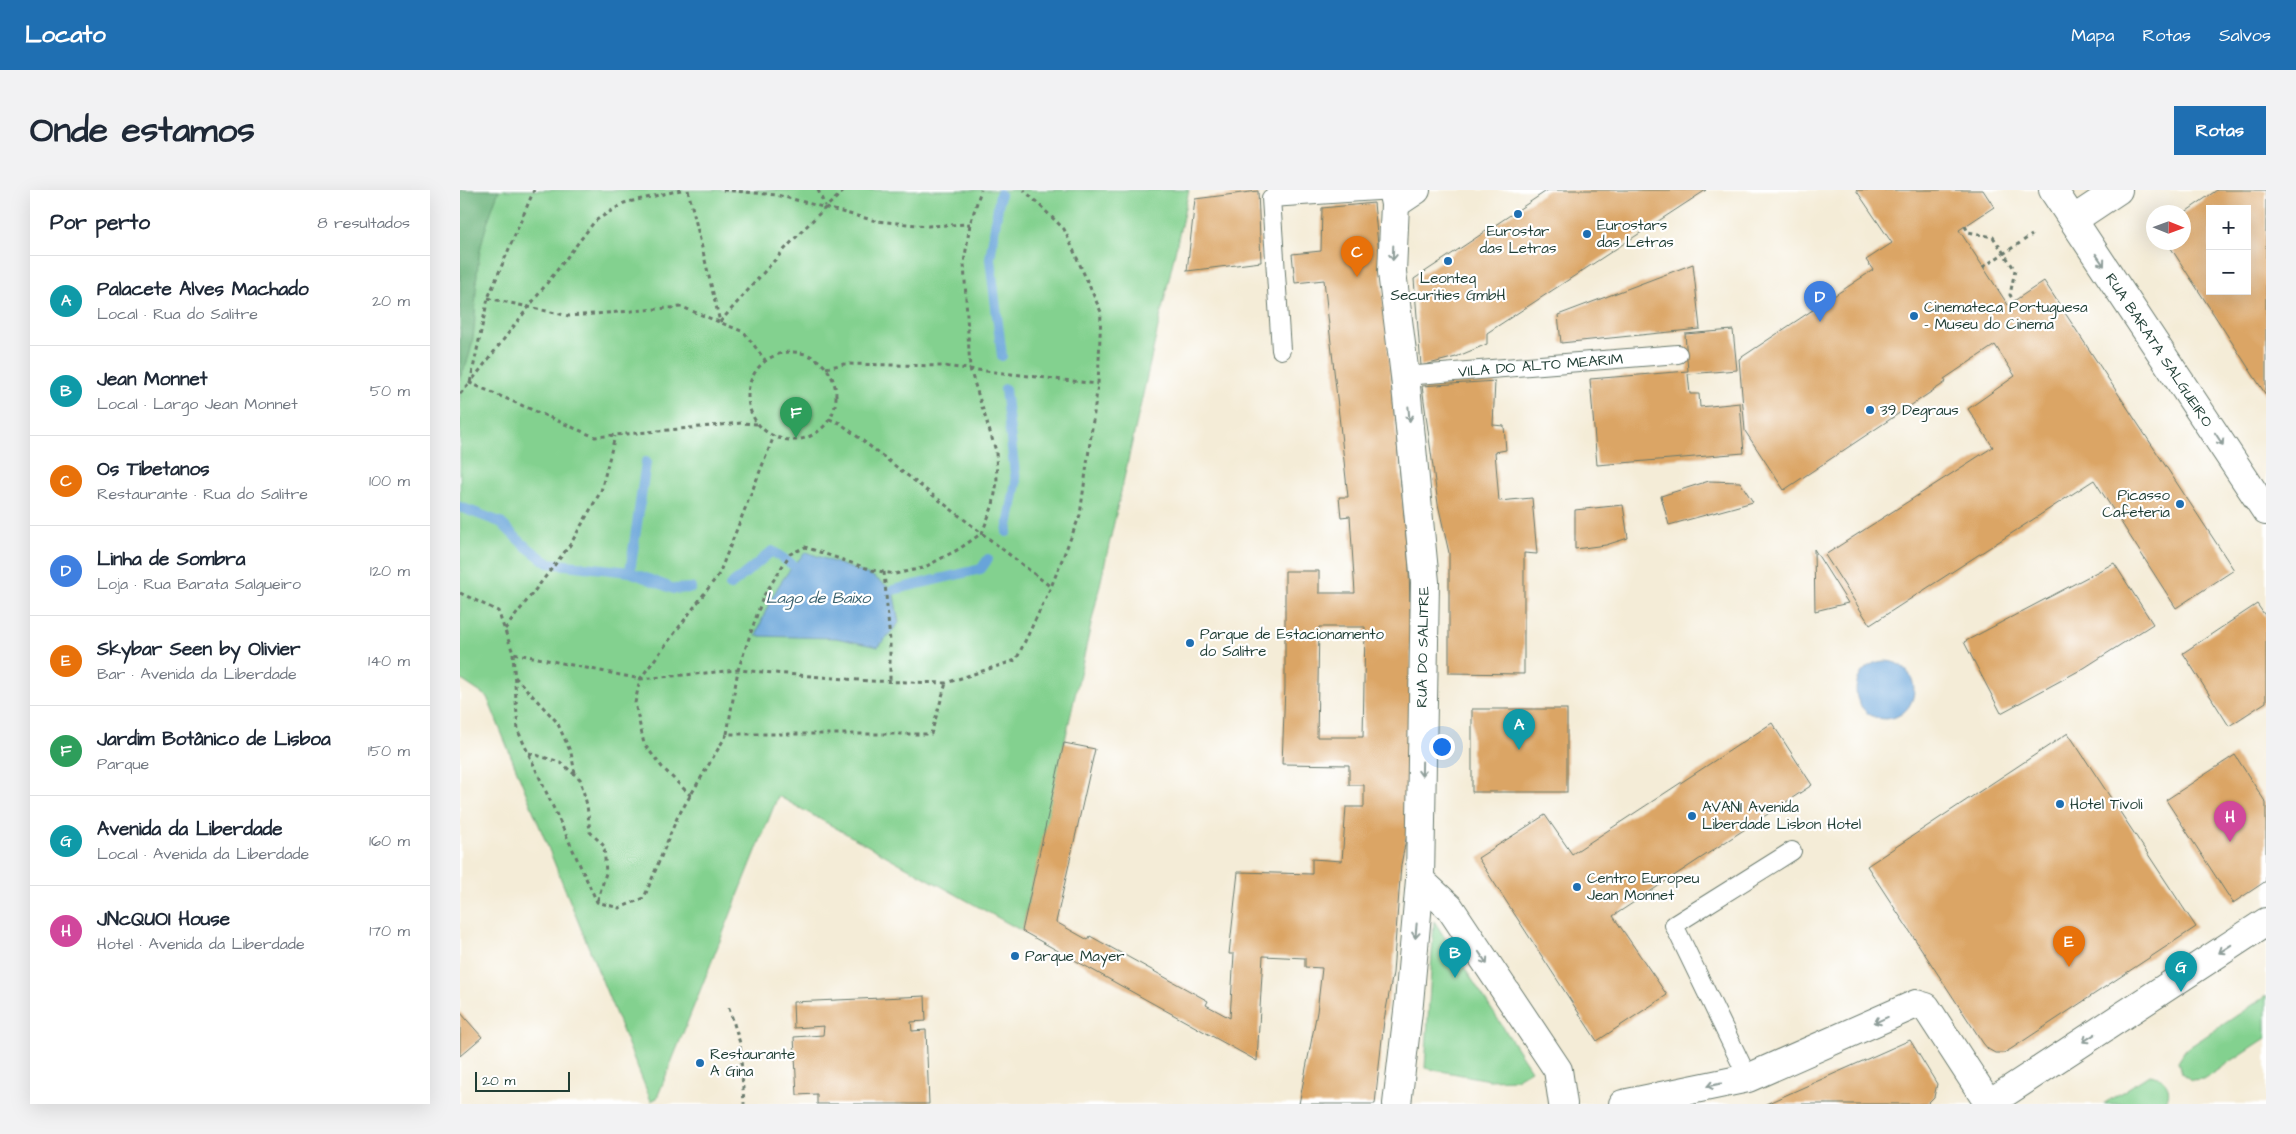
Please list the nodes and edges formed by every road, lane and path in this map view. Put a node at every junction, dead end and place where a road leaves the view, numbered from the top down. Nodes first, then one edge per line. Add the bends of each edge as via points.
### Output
1 (534, 190) edge
2 (681, 190) edge
3 (688, 190) edge
4 (723, 190) edge
5 (818, 190) edge
6 (845, 190) edge
7 (980, 190) edge
8 (1024, 190) edge
9 (2053, 190) edge
10 (2118, 190) edge
11 (1399, 194) edge
12 (825, 207) junction
13 (2073, 220) junction
14 (970, 224) junction
15 (1965, 226) dead end
16 (2032, 235) dead end
17 (2004, 254) junction
18 (1983, 267) dead end
19 (488, 298) junction
20 (2014, 301) dead end
21 (530, 307) junction
22 (720, 322) junction
23 (1281, 350) dead end
24 (1678, 354) dead end
25 (765, 360) junction
26 (826, 368) junction
27 (970, 369) junction
28 (1405, 376) junction
29 (470, 383) junction
30 (1098, 384) junction
31 (460, 394) edge
32 (829, 419) junction
33 (757, 424) junction
34 (616, 436) junction
35 (774, 436) junction
36 (2266, 511) edge
37 (982, 533) junction
38 (884, 572) junction
39 (1051, 587) junction
40 (460, 593) edge
41 (504, 630) junction
42 (513, 653) junction
43 (738, 670) junction
44 (514, 677) junction
45 (640, 679) junction
46 (890, 681) junction
47 (946, 682) junction
48 (727, 734) junction
49 (528, 753) junction
50 (575, 773) junction
51 (691, 796) junction
52 (1792, 851) dead end
53 (1420, 880) junction
54 (597, 902) junction
55 (2266, 922) edge
56 (729, 1008) dead end
57 (1748, 1078) junction
58 (744, 1104) edge
59 (1397, 1104) edge
60 (1563, 1104) edge
61 (1623, 1104) edge
62 (1988, 1104) edge

1 - 19 path
2 - 21 path via 624,204 596,221
3 - 22 path
4 - 12 path via 777,195
5 - 12 path
6 - 12 path
7 - 14 path
8 - 30 path via 1064,228 1102,312
9 - 13 street, RUA BARATA SALGUEIRO
10 - 13 street
11 - 23 lane via 1271,198
11 -> 28 street, RUA DO SALITRE via 1392,272
12 - 14 path via 876,221 928,226
12 - 22 path
13 -> 36 street, RUA BARATA SALGUEIRO
14 - 27 path via 964,263
15 - 17 path via 1968,232 1993,237
16 - 17 path
17 - 18 path
17 - 20 path via 2015,270 2010,295
19 - 21 path
19 - 29 path
21 - 22 path via 569,316 682,307
21 - 29 path
22 - 25 path via 744,332
24 - 28 lane, VILA DO ALTO MEARIM
25 - 26 path via 790,352 804,354
25 - 33 path via 749,385 748,401
26 - 27 path via 844,364
26 - 32 path via 835,393
27 - 30 path
27 - 37 path via 996,451 998,482
28 -> 53 street, RUA DO SALITRE via 1424,582
29 - 31 path
29 - 34 path via 595,437
30 - 39 path via 1080,515
32 - 35 path via 811,436 798,440
32 - 37 path via 840,424
33 - 34 path
33 - 35 path
34 - 41 path via 601,490 570,545
35 - 45 path via 719,574
37 - 38 path via 923,568 895,574
37 - 39 path
38 - 43 path via 806,547 790,554 763,596
38 - 46 path
39 - 47 path via 1016,660
40 - 41 path via 498,611
41 - 42 path
42 - 44 path
42 - 45 path
43 - 45 path
43 - 46 path
43 - 48 path
44 - 49 path via 518,731
44 - 50 path via 557,722 571,753
45 - 51 path via 635,703 644,744
46 - 47 path
47 - 48 path via 931,734
48 - 51 path
49 - 50 path via 560,762
49 - 54 path
50 - 54 path via 580,779 587,805 590,832 604,846 606,873
51 - 54 path via 676,818 644,898 619,908
52 - 57 lane via 1674,925
53 -> 59 street, RUA DO SALITRE
53 -> 60 street via 1450,908 1558,1070
55 -> 62 street
56 - 58 path via 740,1044
57 -> 61 street
62 -> 57 street via 1926,1007 1916,1004

